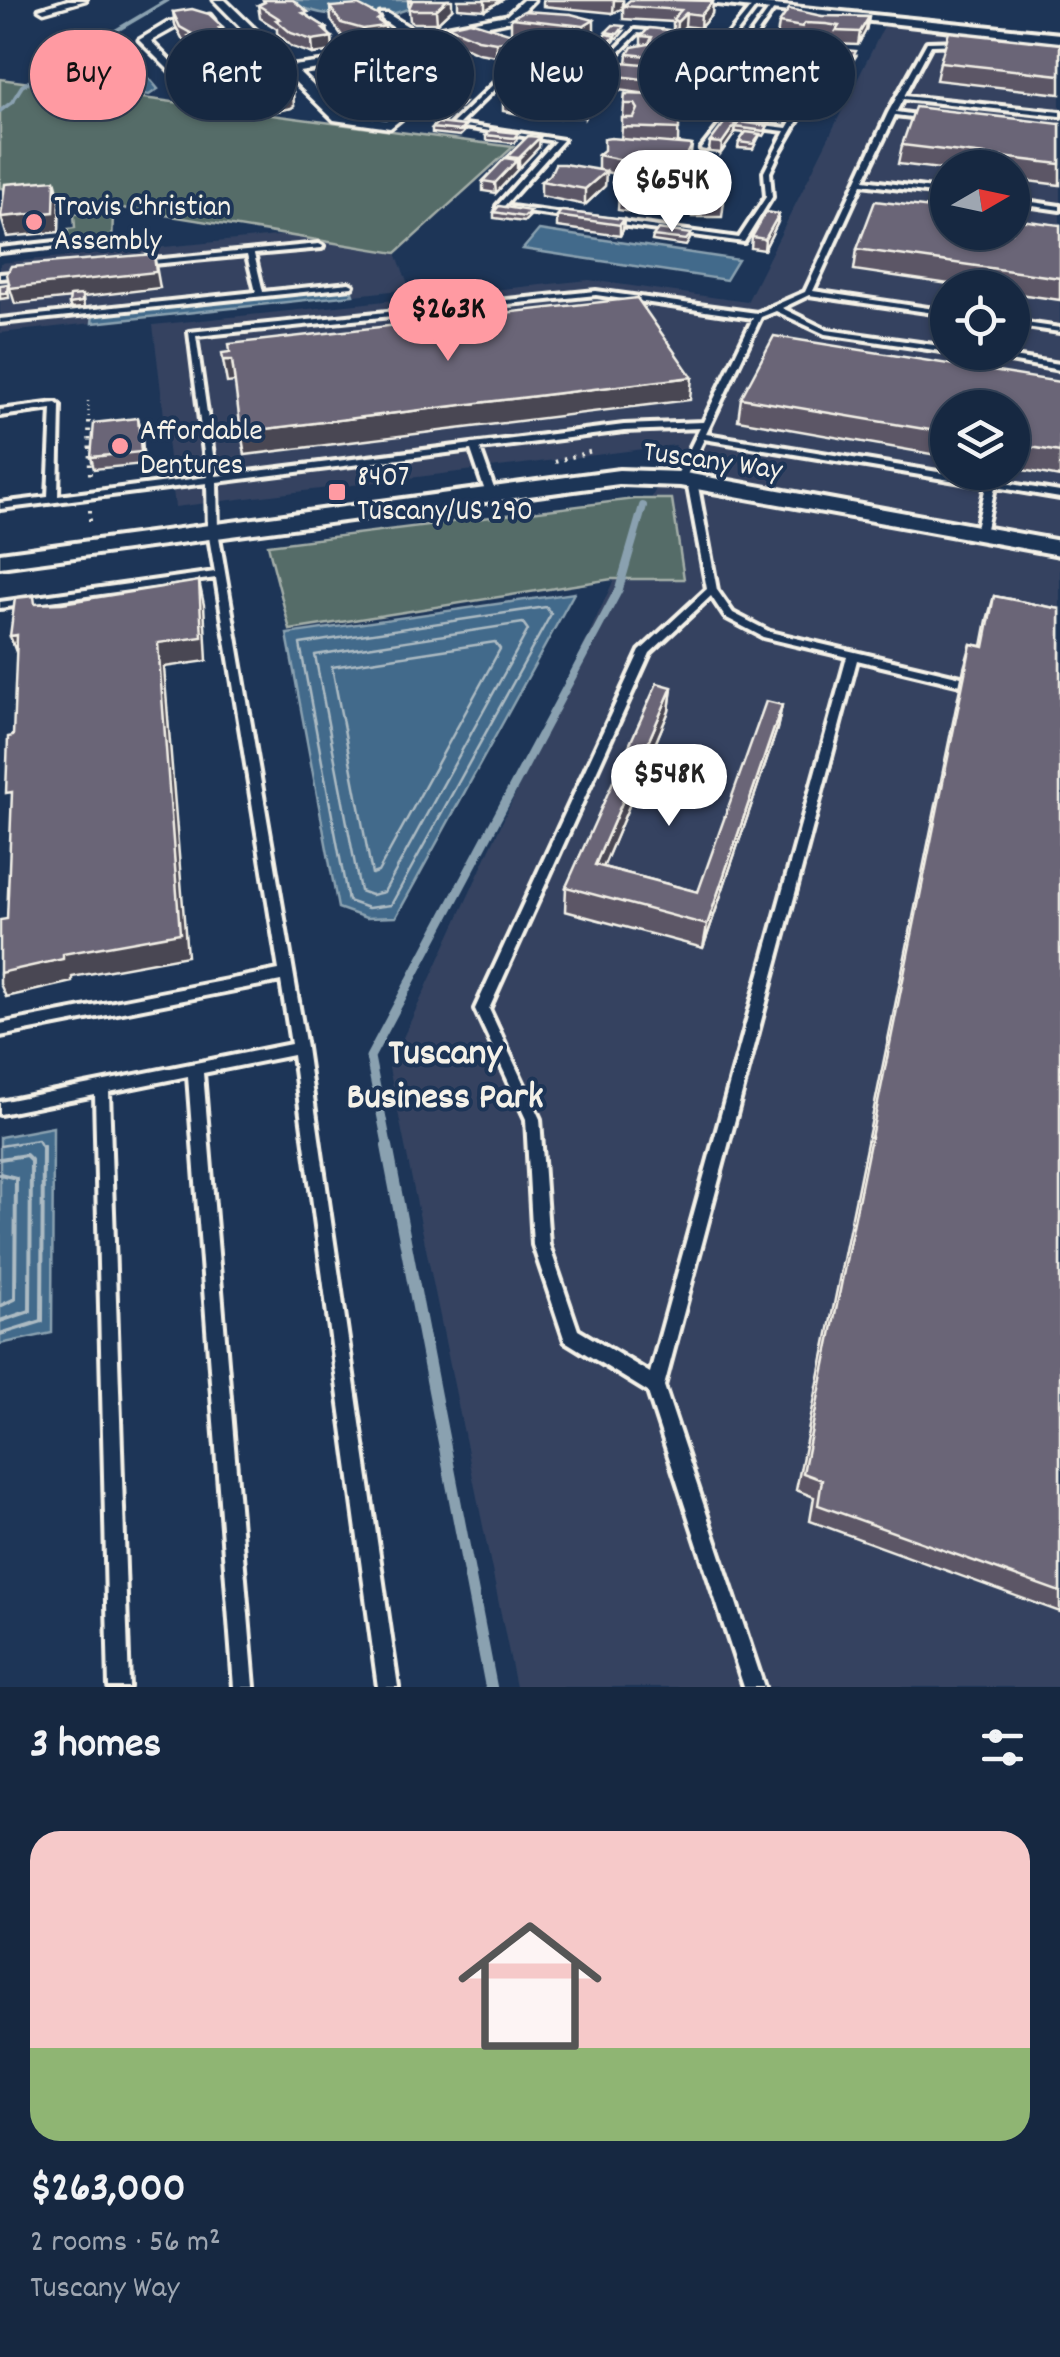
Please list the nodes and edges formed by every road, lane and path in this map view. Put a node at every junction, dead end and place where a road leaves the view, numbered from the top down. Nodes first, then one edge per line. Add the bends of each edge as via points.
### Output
1 (81, 0) edge
2 (220, 0) edge
3 (529, 0) edge
4 (687, 0) edge
5 (753, 7) junction
6 (44, 9) dead end
7 (772, 9) junction
8 (513, 13) junction
9 (234, 15) junction
10 (530, 15) edge
11 (384, 16) edge
12 (250, 30) edge
13 (405, 30) edge
14 (446, 30) edge
15 (639, 30) edge
16 (736, 30) edge
17 (757, 30) edge
18 (1060, 38) edge
19 (982, 45) edge
20 (619, 49) edge
21 (166, 63) edge
22 (297, 75) edge
23 (494, 86) edge
24 (317, 96) edge
25 (900, 97) junction
26 (891, 113) junction
27 (1060, 114) edge
28 (360, 120) edge
29 (395, 120) edge
30 (795, 120) edge
31 (947, 120) edge
32 (789, 130) junction
33 (704, 149) dead end
34 (862, 182) junction
35 (930, 191) edge
36 (851, 204) junction
37 (1030, 204) edge
38 (870, 207) edge
39 (1060, 208) edge
40 (56, 244) dead end
41 (319, 246) dead end
42 (0, 250) edge
43 (250, 252) junction
44 (135, 264) edge
45 (38, 273) edge
46 (0, 276) edge
47 (348, 285) dead end
48 (808, 293) junction
49 (260, 295) junction
50 (776, 308) junction
51 (930, 311) edge
52 (758, 316) junction
53 (0, 321) edge
54 (1030, 326) edge
55 (1060, 330) edge
56 (930, 347) edge
57 (1030, 362) edge
58 (1060, 367) edge
59 (88, 401) dead end
60 (0, 412) edge
61 (706, 425) junction
62 (700, 436) junction
63 (592, 440) dead end
64 (474, 446) junction
65 (544, 466) dead end
66 (930, 474) edge
67 (90, 476) dead end
68 (212, 480) junction
69 (686, 480) junction
70 (990, 490) edge
71 (1029, 490) edge
72 (491, 494) junction
73 (1060, 495) edge
74 (53, 499) junction
75 (0, 506) edge
76 (90, 510) dead end
77 (90, 522) dead end
78 (213, 531) junction
79 (980, 533) junction
80 (1060, 548) edge
81 (0, 560) edge
82 (220, 574) junction
83 (712, 590) junction
84 (0, 604) edge
85 (853, 654) junction
86 (962, 681) edge
87 (287, 974) junction
88 (0, 1030) edge
89 (300, 1048) junction
90 (194, 1069) junction
91 (102, 1088) junction
92 (0, 1108) edge
93 (655, 1386) junction
94 (119, 1687) edge
95 (244, 1687) edge
96 (388, 1687) edge
97 (754, 1687) edge

1 - 6 street
2 - 9 street
3 - 8 street
4 - 5 street
5 - 7 street
5 - 16 lane
7 - 17 lane
7 - 18 street
8 - 10 street
8 - 14 street
9 - 12 street
9 - 21 street via 173,24 144,40
11 - 13 street
15 - 20 lane
19 - 25 lane via 929,43
22 - 24 street
23 - 32 lane via 454,125 560,140 499,207 741,240 768,197 767,172
25 - 26 lane
25 - 27 lane
26 - 31 lane
26 - 34 lane
28 - 29 street
30 - 32 lane
32 - 33 lane via 724,122
34 - 35 lane
34 - 36 lane
36 - 38 lane
36 - 48 lane
37 - 39 lane
40 - 42 lane
41 - 43 lane
43 - 44 lane
43 - 49 lane
45 - 46 lane
47 - 49 lane
48 - 50 lane
48 - 51 lane
49 - 53 lane
50 - 52 lane
50 - 56 lane via 825,332
52 - 61 lane
52 - 68 lane via 596,293 192,334
54 - 55 lane
57 - 58 lane
59 - 67 path
60 - 74 lane via 56,406
61 - 62 lane
61 - 64 lane
62 - 66 lane
62 - 69 lane
63 - 65 path via 599,449
64 - 68 lane
64 - 72 lane
68 - 74 lane
68 - 78 lane
69 - 72 street, Tuscany Way via 619,477
69 - 79 street, Tuscany Way
69 - 83 lane
70 - 79 lane
71 - 73 lane
72 - 78 street, Tuscany Way
74 - 75 lane
76 - 77 path
78 - 81 street, Tuscany Way
78 - 82 lane
79 - 80 street, Tuscany Way
82 - 84 lane
82 - 87 lane
83 - 85 lane via 729,615 767,635
83 - 93 lane via 645,650 482,1008 532,1119 542,1245 571,1335
85 - 86 lane
85 - 93 lane
87 - 88 lane
87 - 89 lane
89 - 90 lane
89 - 96 lane
90 - 91 lane
90 - 95 lane
91 - 92 lane
91 - 94 lane
93 - 97 lane

